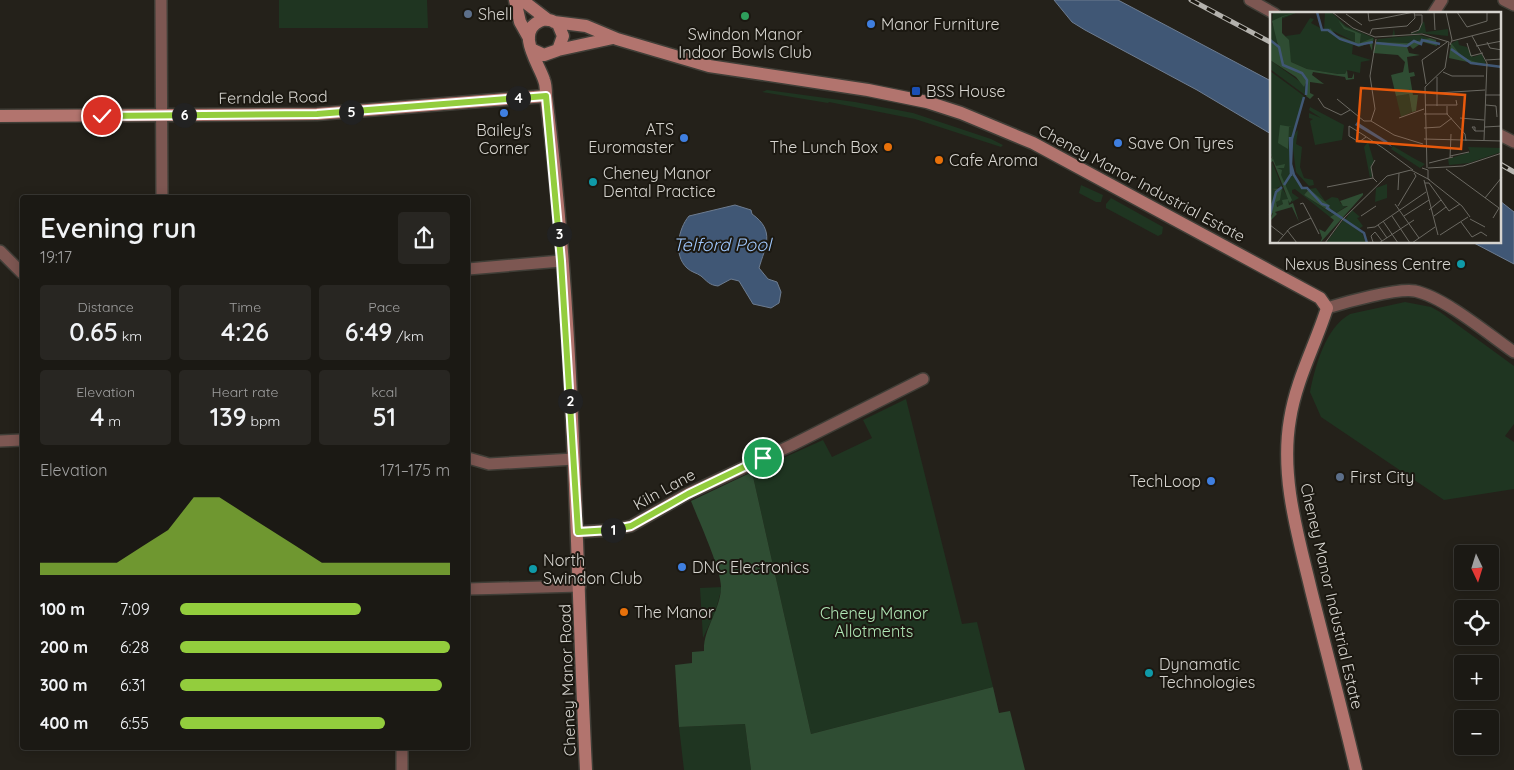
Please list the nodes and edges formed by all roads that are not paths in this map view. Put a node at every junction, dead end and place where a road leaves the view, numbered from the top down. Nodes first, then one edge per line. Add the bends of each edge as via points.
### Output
1 (161, 0) edge
2 (515, 0) edge
3 (522, 0) edge
4 (1250, 0) edge
5 (1442, 0) edge
6 (1504, 0) edge
7 (1514, 5) edge
8 (1271, 12) edge
9 (1433, 12) edge
10 (551, 21) junction
11 (613, 38) junction
12 (530, 43) junction
13 (555, 52) junction
14 (544, 80) junction
15 (546, 96) junction
16 (162, 115) junction
17 (0, 116) edge
18 (1502, 136) edge
19 (1514, 142) edge
20 (162, 195) edge
21 (0, 251) edge
22 (561, 261) junction
23 (470, 269) edge
24 (20, 272) edge
25 (1328, 308) junction
26 (1514, 352) edge
27 (923, 379) dead end
28 (20, 440) edge
29 (0, 441) edge
30 (470, 459) edge
31 (574, 459) junction
32 (578, 532) junction
33 (580, 586) junction
34 (470, 589) edge
35 (402, 750) edge
36 (402, 770) edge
37 (586, 770) edge
38 (1356, 770) edge

1 - 16 street
2 - 12 street, Cheney Manor Road via 520,22
3 - 10 street
4 - 8 street
5 - 9 street
6 - 7 street
10 - 11 street, Cheney Manor Industrial Estate via 586,26
10 - 12 street via 533,26
10 - 13 street via 560,28 563,36
11 - 13 street, Cheney Manor Industrial Estate
11 - 25 street, Cheney Manor Industrial Estate via 730,71 868,90 927,102 987,122 1033,142 1314,294
12 - 13 street via 540,54
12 - 14 street, Cheney Manor Road
13 - 14 street, Cheney Manor Road
14 - 15 street, Cheney Manor Road
15 - 16 street, Ferndale Road via 317,114
15 - 22 street, Cheney Manor Road
16 - 17 street, Ferndale Road
16 - 20 street
18 - 19 street
21 - 24 street
22 - 23 street
22 - 31 street, Cheney Manor Road
25 - 26 street via 1396,292 1415,292 1448,306
25 - 38 street, Cheney Manor Industrial Estate via 1296,393 1289,427 1288,470 1297,530
27 - 32 street, Kiln Lane via 799,442 694,490 631,526
28 - 29 street
30 - 31 street via 487,464
31 - 32 street, Cheney Manor Road
32 - 33 street, Cheney Manor Road
33 - 34 street
33 - 37 street, Cheney Manor Road
35 - 36 street

